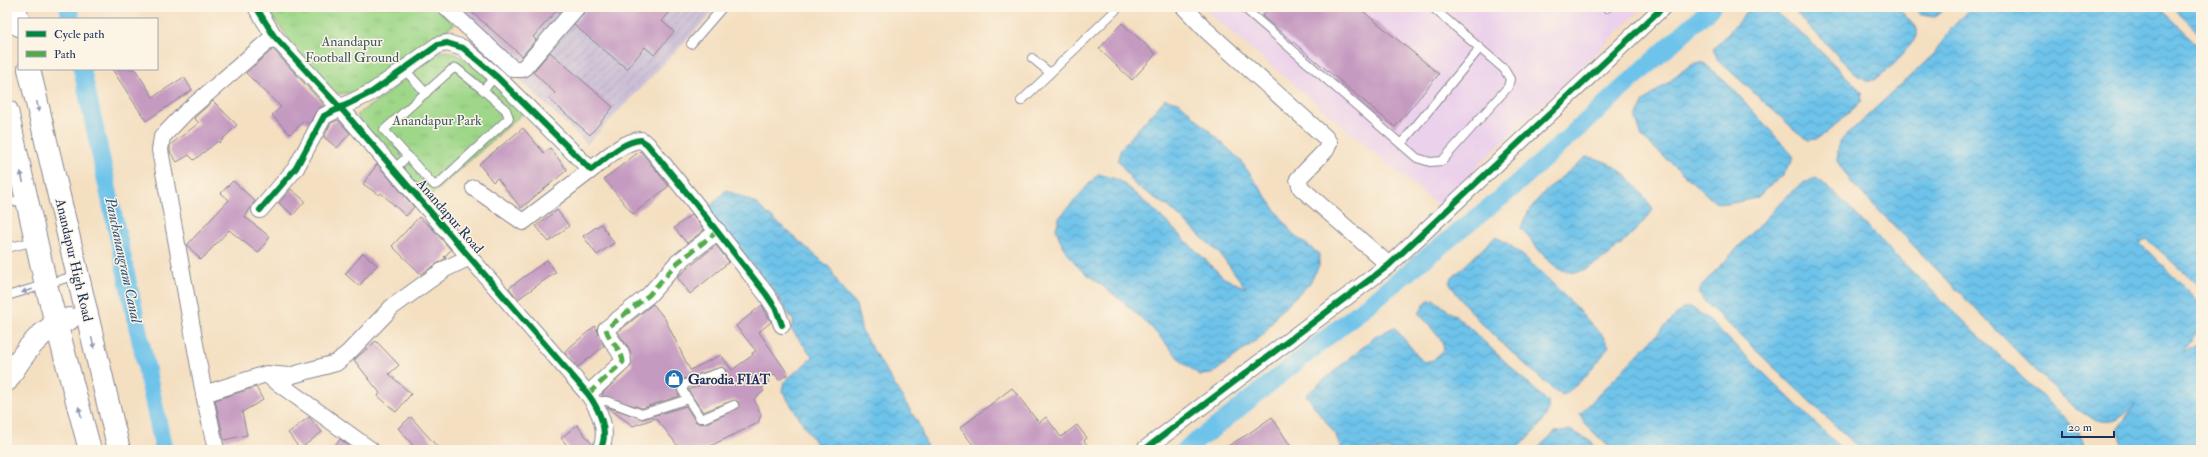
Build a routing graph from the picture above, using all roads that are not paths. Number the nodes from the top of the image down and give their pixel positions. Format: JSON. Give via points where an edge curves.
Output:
{"nodes":[{"id":1,"x":15,"y":7,"type":"edge"},
{"id":2,"x":256,"y":7,"type":"edge"},
{"id":3,"x":577,"y":7,"type":"edge"},
{"id":4,"x":723,"y":7,"type":"edge"},
{"id":5,"x":1119,"y":7,"type":"edge"},
{"id":6,"x":1184,"y":7,"type":"edge"},
{"id":7,"x":1432,"y":7,"type":"edge"},
{"id":8,"x":1663,"y":7,"type":"edge"},
{"id":9,"x":1244,"y":8,"type":"edge"},
{"id":10,"x":453,"y":9,"type":"edge"},
{"id":11,"x":18,"y":21,"type":"edge"},
{"id":12,"x":274,"y":36,"type":"junction"},
{"id":13,"x":691,"y":44,"type":"dead end"},
{"id":14,"x":1480,"y":48,"type":"junction"},
{"id":15,"x":1032,"y":58,"type":"dead end"},
{"id":16,"x":404,"y":69,"type":"junction"},
{"id":17,"x":29,"y":70,"type":"edge"},
{"id":18,"x":1050,"y":73,"type":"junction"},
{"id":19,"x":496,"y":76,"type":"junction"},
{"id":20,"x":483,"y":90,"type":"junction"},
{"id":21,"x":426,"y":93,"type":"junction"},
{"id":22,"x":1022,"y":101,"type":"dead end"},
{"id":23,"x":340,"y":109,"type":"junction"},
{"id":24,"x":7,"y":111,"type":"edge"},
{"id":25,"x":1401,"y":144,"type":"junction"},
{"id":26,"x":408,"y":156,"type":"junction"},
{"id":27,"x":394,"y":169,"type":"junction"},
{"id":28,"x":591,"y":170,"type":"junction"},
{"id":29,"x":474,"y":188,"type":"dead end"},
{"id":30,"x":17,"y":201,"type":"edge"},
{"id":31,"x":260,"y":210,"type":"dead end"},
{"id":32,"x":718,"y":231,"type":"junction"},
{"id":33,"x":37,"y":240,"type":"junction"},
{"id":34,"x":7,"y":248,"type":"edge"},
{"id":35,"x":470,"y":257,"type":"junction"},
{"id":36,"x":1389,"y":265,"type":"junction"},
{"id":37,"x":77,"y":275,"type":"junction"},
{"id":38,"x":46,"y":285,"type":"junction"},
{"id":39,"x":7,"y":296,"type":"edge"},
{"id":40,"x":86,"y":314,"type":"junction"},
{"id":41,"x":57,"y":323,"type":"junction"},
{"id":42,"x":782,"y":325,"type":"dead end"},
{"id":43,"x":720,"y":372,"type":"dead end"},
{"id":44,"x":266,"y":374,"type":"junction"},
{"id":45,"x":7,"y":380,"type":"edge"},
{"id":46,"x":204,"y":394,"type":"junction"},
{"id":47,"x":590,"y":398,"type":"junction"},
{"id":48,"x":688,"y":399,"type":"junction"},
{"id":49,"x":734,"y":405,"type":"dead end"},
{"id":50,"x":90,"y":450,"type":"edge"},
{"id":51,"x":120,"y":450,"type":"edge"},
{"id":52,"x":216,"y":450,"type":"edge"},
{"id":53,"x":371,"y":450,"type":"edge"},
{"id":54,"x":600,"y":450,"type":"edge"},
{"id":55,"x":1144,"y":450,"type":"edge"}],
"edges":[{"from":1,"to":11,"type":"main road"},
{"from":2,"to":12,"type":"street","name":"Anandapur Road"},
{"from":3,"to":10,"type":"street","via":[[524,69],[518,71],[512,69]]},
{"from":4,"to":13,"type":"lane"},
{"from":5,"to":18,"type":"lane"},
{"from":6,"to":36,"type":"street","via":[[1206,31],[1325,137],[1329,143],[1326,150],[1298,179],[1301,188]]},
{"from":7,"to":14,"type":"lane"},
{"from":8,"to":36,"type":"street"},
{"from":9,"to":25,"type":"lane"},
{"from":12,"to":23,"type":"street","name":"Anandapur Road"},
{"from":12,"to":46,"type":"street","via":[[186,112],[162,137],[160,150]]},
{"from":14,"to":25,"type":"lane"},
{"from":14,"to":25,"type":"lane","via":[[1504,69],[1510,79],[1508,87],[1442,161],[1430,162],[1417,158]]},
{"from":15,"to":18,"type":"lane"},
{"from":16,"to":19,"type":"street","via":[[438,45],[447,43],[463,48]]},
{"from":16,"to":21,"type":"lane"},
{"from":16,"to":23,"type":"street","via":[[372,92]]},
{"from":17,"to":37,"type":"main road","name":"Anandapur High Road","one_way":true},
{"from":18,"to":22,"type":"lane"},
{"from":19,"to":20,"type":"lane"},
{"from":19,"to":28,"type":"street"},
{"from":20,"to":21,"type":"lane","via":[[456,68]]},
{"from":20,"to":26,"type":"lane","via":[[506,110],[509,118],[438,184],[429,180]]},
{"from":21,"to":26,"type":"lane","via":[[384,130]]},
{"from":23,"to":27,"type":"street","name":"Anandapur Road"},
{"from":23,"to":31,"type":"street","via":[[324,116],[296,168]]},
{"from":30,"to":24,"type":"main road","one_way":true},
{"from":26,"to":27,"type":"lane"},
{"from":27,"to":35,"type":"street","name":"Anandapur Road"},
{"from":28,"to":29,"type":"street","via":[[523,222]]},
{"from":28,"to":32,"type":"street","via":[[611,154],[636,140],[641,140]]},
{"from":30,"to":33,"type":"main road"},
{"from":32,"to":42,"type":"street","via":[[766,294],[776,309]]},
{"from":32,"to":47,"type":"street","via":[[677,263],[649,295],[606,330],[623,356],[623,362]]},
{"from":33,"to":34,"type":"lane"},
{"from":33,"to":38,"type":"main road"},
{"from":35,"to":44,"type":"street","via":[[445,269],[392,307],[348,354],[336,363],[289,376]]},
{"from":35,"to":47,"type":"street","name":"Anandapur Road"},
{"from":36,"to":55,"type":"street"},
{"from":37,"to":38,"type":"lane"},
{"from":37,"to":40,"type":"main road","name":"Anandapur High Road"},
{"from":38,"to":39,"type":"lane","one_way":true},
{"from":38,"to":41,"type":"main road"},
{"from":40,"to":41,"type":"main road"},
{"from":40,"to":51,"type":"main road","name":"Anandapur High Road","one_way":true},
{"from":41,"to":45,"type":"main road","via":[[26,349]]},
{"from":50,"to":41,"type":"main road","one_way":true},
{"from":43,"to":48,"type":"lane","via":[[685,384],[682,390]]},
{"from":44,"to":46,"type":"street"},
{"from":44,"to":53,"type":"street"},
{"from":46,"to":52,"type":"street"},
{"from":47,"to":48,"type":"lane","via":[[607,401],[642,414]]},
{"from":47,"to":54,"type":"street","name":"Anandapur Road","via":[[599,411],[603,425],[603,445]]},
{"from":48,"to":49,"type":"lane","via":[[700,418]]}]}
